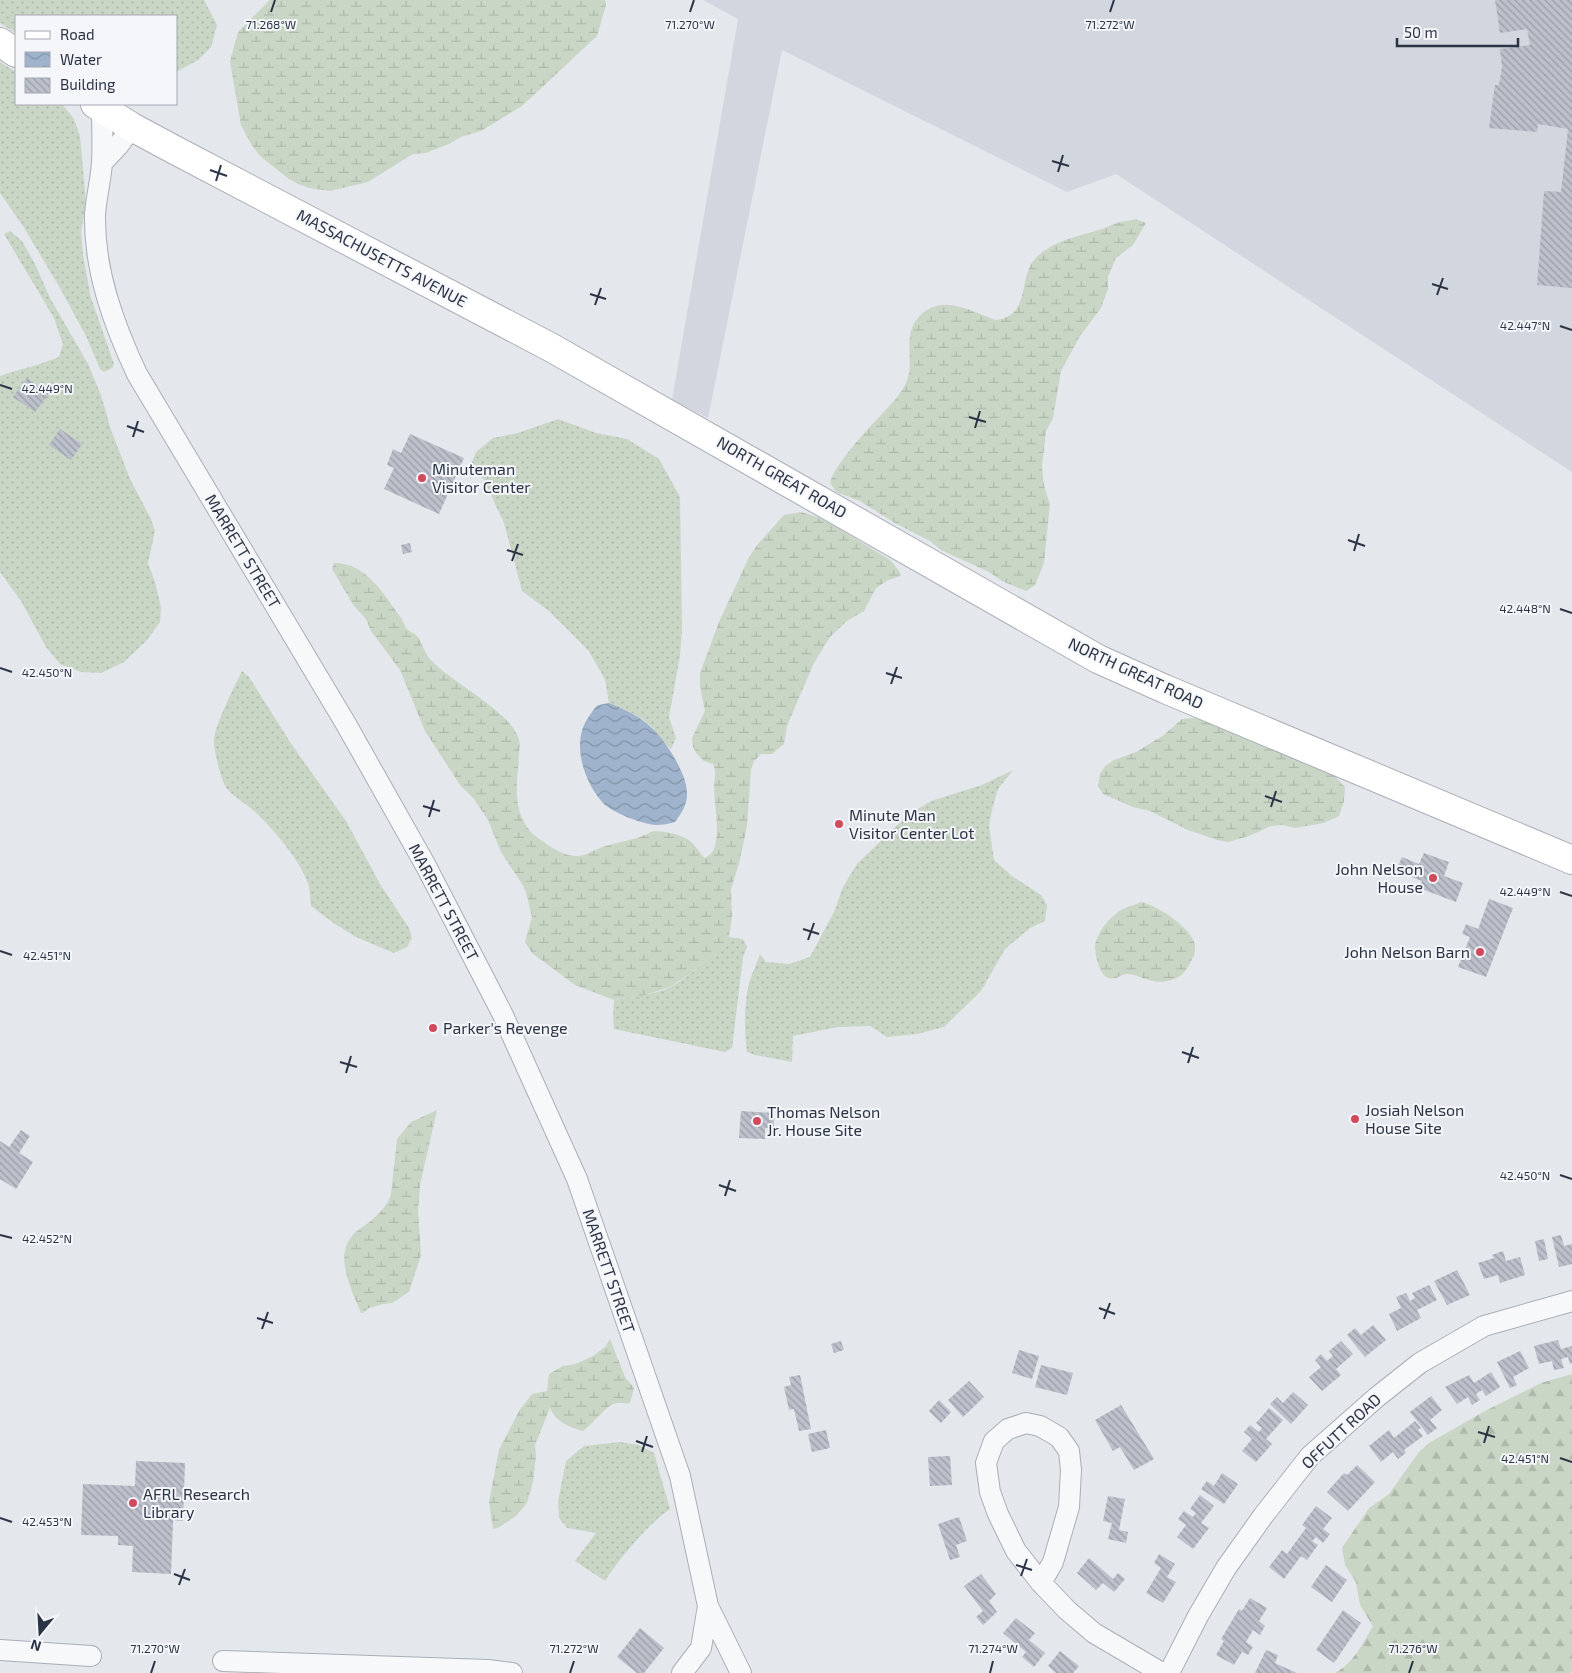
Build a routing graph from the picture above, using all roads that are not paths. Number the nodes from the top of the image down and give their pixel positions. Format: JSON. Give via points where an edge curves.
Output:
{"nodes":[{"id":1,"x":0,"y":42,"type":"edge"},
{"id":2,"x":15,"y":52,"type":"edge"},
{"id":3,"x":99,"y":106,"type":"edge"},
{"id":4,"x":132,"y":127,"type":"junction"},
{"id":5,"x":102,"y":163,"type":"junction"},
{"id":6,"x":669,"y":414,"type":"joint"},
{"id":7,"x":1572,"y":860,"type":"edge"},
{"id":8,"x":1572,"y":1301,"type":"edge"},
{"id":9,"x":1042,"y":1583,"type":"junction"},
{"id":10,"x":708,"y":1606,"type":"junction"},
{"id":11,"x":0,"y":1650,"type":"edge"},
{"id":12,"x":91,"y":1656,"type":"dead end"},
{"id":13,"x":223,"y":1660,"type":"dead end"},
{"id":14,"x":512,"y":1673,"type":"edge"},
{"id":15,"x":682,"y":1673,"type":"edge"},
{"id":16,"x":741,"y":1673,"type":"edge"},
{"id":17,"x":1162,"y":1673,"type":"edge"},
{"id":18,"x":1169,"y":1673,"type":"edge"}],
"edges":[{"from":1,"to":2,"type":"main road"},
{"from":3,"to":4,"type":"main road","name":"MASSACHUSETTS AVENUE"},
{"from":3,"to":5,"type":"street","name":"MARRETT STREET"},
{"from":4,"to":5,"type":"street"},
{"from":4,"to":6,"type":"main road","name":"MASSACHUSETTS AVENUE","via":[[465,301]]},
{"from":5,"to":10,"type":"street","name":"MARRETT STREET","via":[[95,215],[97,245],[112,314],[124,345],[152,398],[351,732],[426,866],[502,1013],[580,1188],[680,1476]]},
{"from":6,"to":7,"type":"main road","name":"NORTH GREAT ROAD","via":[[1098,659]]},
{"from":8,"to":18,"type":"street","name":"OFFUTT ROAD","via":[[1484,1326],[1420,1362],[1310,1456],[1226,1568]]},
{"from":9,"to":9,"type":"street","via":[[1016,1551],[998,1514],[990,1492],[986,1463],[994,1441],[1008,1429],[1026,1423],[1040,1426],[1059,1438],[1069,1451],[1071,1470],[1069,1507]]},
{"from":9,"to":17,"type":"street","via":[[1094,1633]]},
{"from":10,"to":15,"type":"street","via":[[701,1648]]},
{"from":10,"to":16,"type":"street","name":"MARRETT STREET"},
{"from":11,"to":12,"type":"street"},
{"from":13,"to":14,"type":"street"}]}
